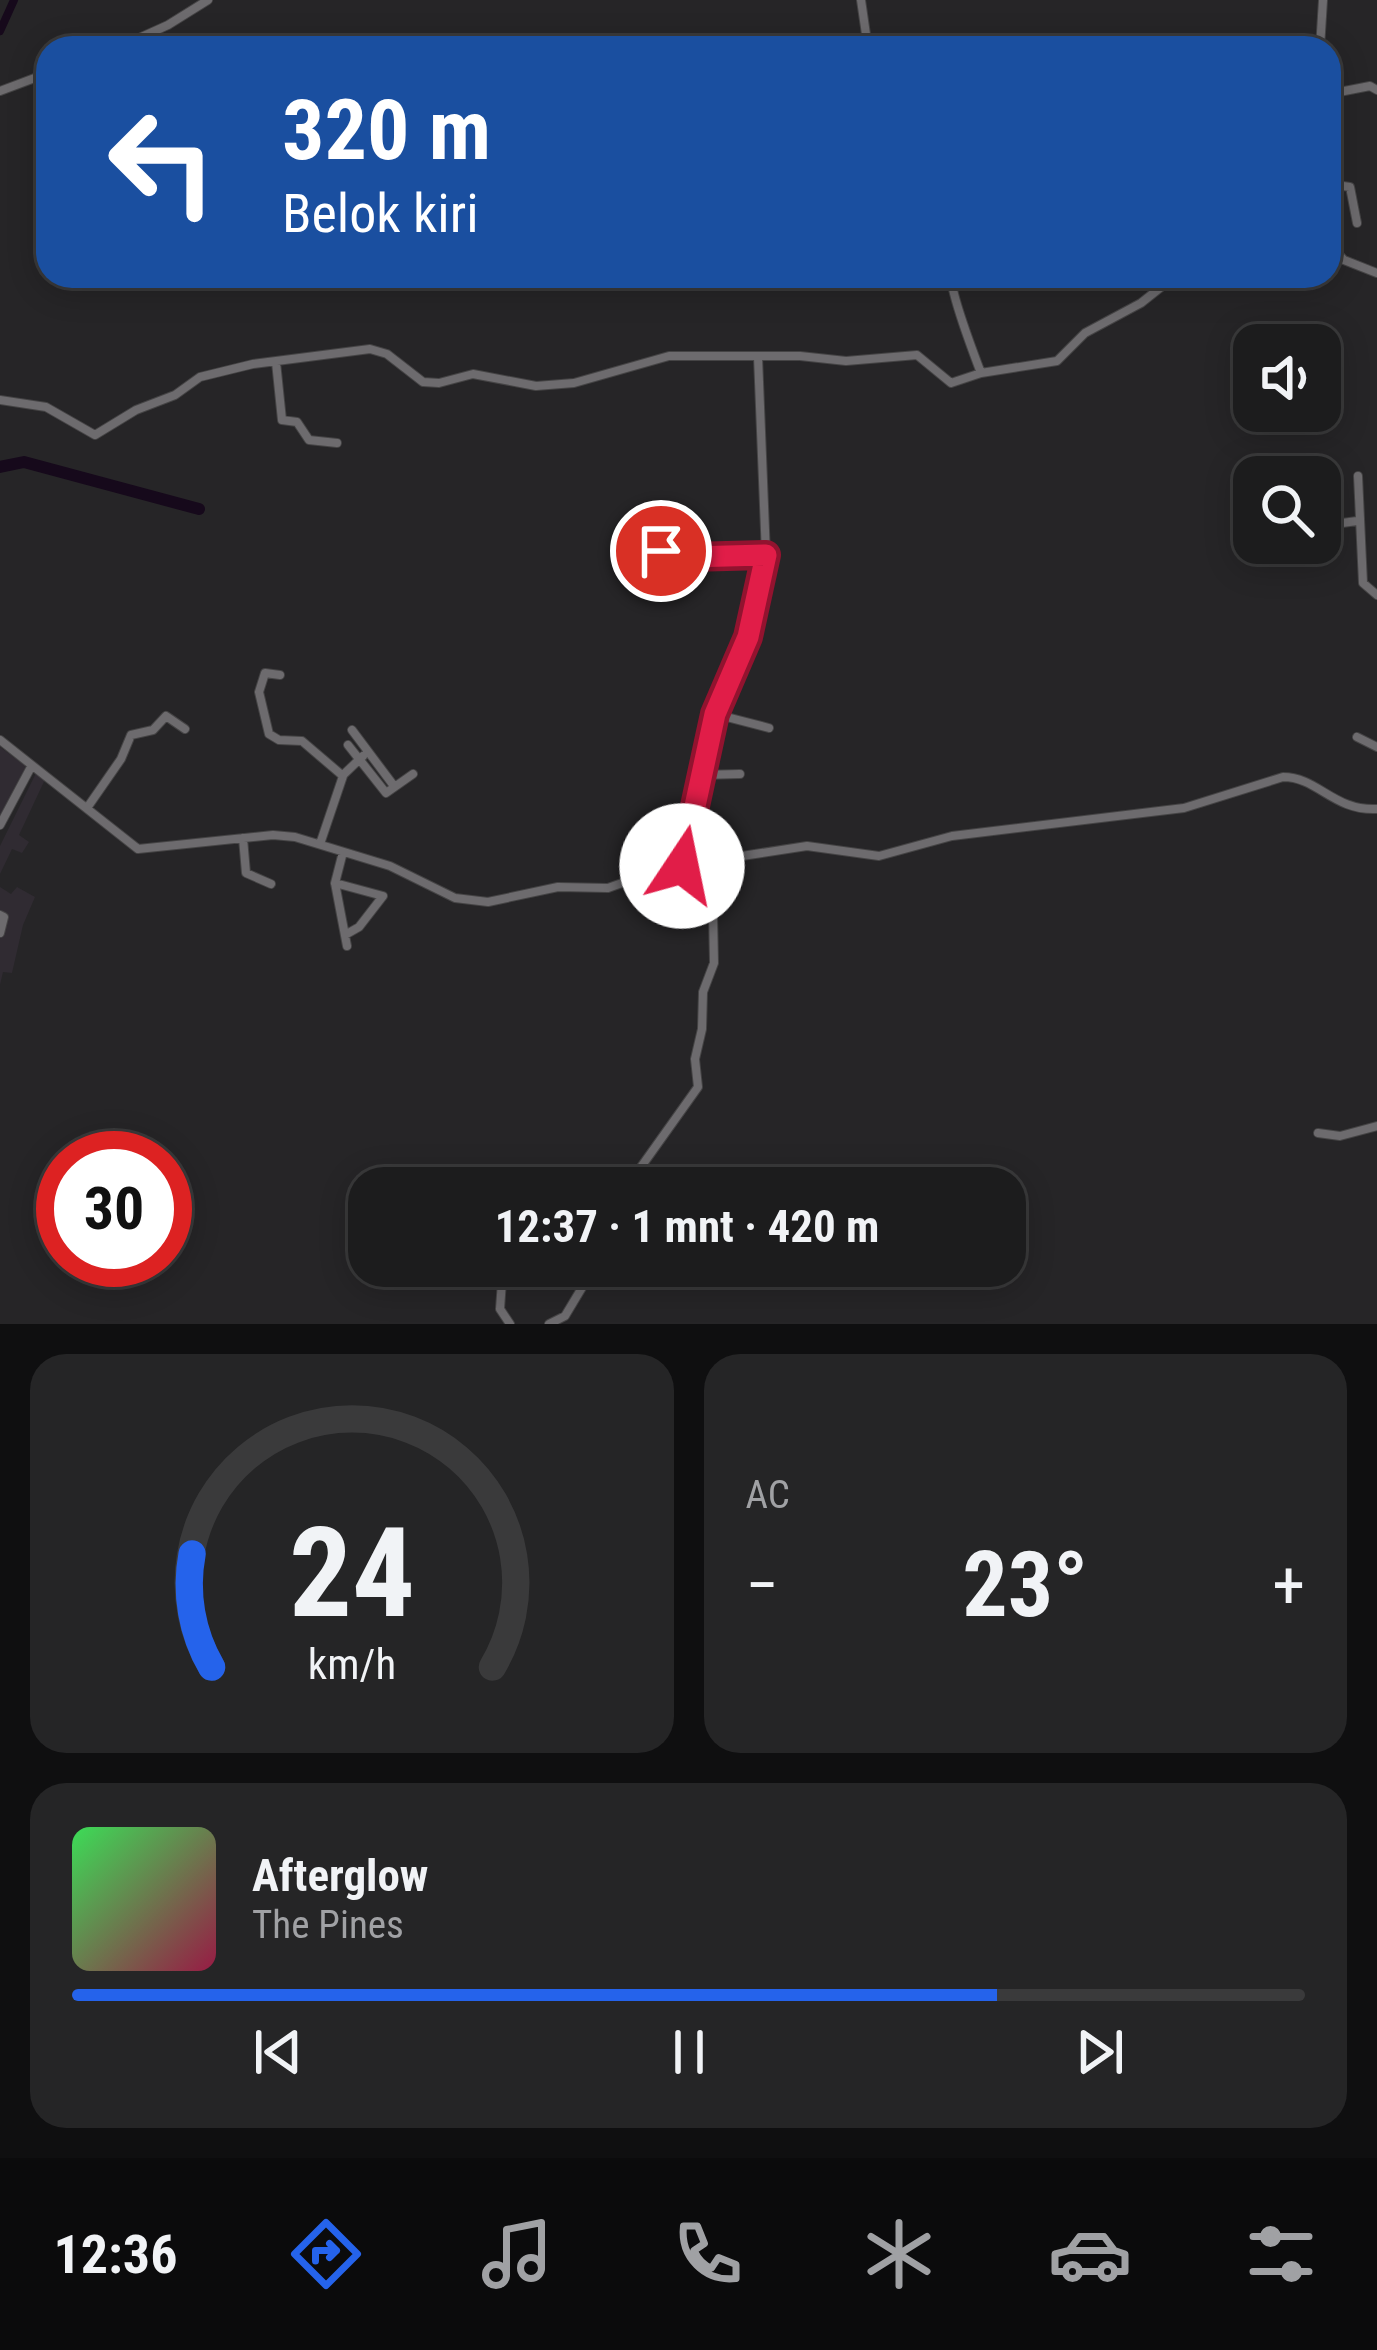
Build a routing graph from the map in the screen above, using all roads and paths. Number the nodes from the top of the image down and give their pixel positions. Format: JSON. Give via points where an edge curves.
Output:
{"nodes":[{"id":1,"x":208,"y":0,"type":"edge"},
{"id":2,"x":861,"y":0,"type":"edge"},
{"id":3,"x":1323,"y":0,"type":"edge"},
{"id":4,"x":142,"y":36,"type":"edge"},
{"id":5,"x":866,"y":36,"type":"edge"},
{"id":6,"x":1321,"y":36,"type":"edge"},
{"id":7,"x":36,"y":78,"type":"edge"},
{"id":8,"x":1377,"y":90,"type":"edge"},
{"id":9,"x":0,"y":91,"type":"edge"},
{"id":10,"x":1341,"y":92,"type":"edge"},
{"id":11,"x":1341,"y":186,"type":"edge"},
{"id":12,"x":1357,"y":224,"type":"dead end"},
{"id":13,"x":1341,"y":256,"type":"edge"},
{"id":14,"x":1377,"y":273,"type":"edge"},
{"id":15,"x":952,"y":288,"type":"edge"},
{"id":16,"x":1160,"y":288,"type":"edge"},
{"id":17,"x":758,"y":357,"type":"junction"},
{"id":18,"x":276,"y":362,"type":"junction"},
{"id":19,"x":981,"y":373,"type":"junction"},
{"id":20,"x":0,"y":400,"type":"edge"},
{"id":21,"x":337,"y":442,"type":"dead end"},
{"id":22,"x":1358,"y":476,"type":"dead end"},
{"id":23,"x":1357,"y":521,"type":"junction"},
{"id":24,"x":1341,"y":523,"type":"edge"},
{"id":25,"x":630,"y":537,"type":"dead end"},
{"id":26,"x":766,"y":555,"type":"junction"},
{"id":27,"x":1377,"y":595,"type":"edge"},
{"id":28,"x":280,"y":675,"type":"dead end"},
{"id":29,"x":715,"y":714,"type":"junction"},
{"id":30,"x":769,"y":728,"type":"dead end"},
{"id":31,"x":185,"y":729,"type":"dead end"},
{"id":32,"x":352,"y":730,"type":"dead end"},
{"id":33,"x":1357,"y":737,"type":"dead end"},
{"id":34,"x":0,"y":740,"type":"edge"},
{"id":35,"x":348,"y":745,"type":"dead end"},
{"id":36,"x":1377,"y":747,"type":"edge"},
{"id":37,"x":364,"y":755,"type":"junction"},
{"id":38,"x":31,"y":766,"type":"junction"},
{"id":39,"x":413,"y":774,"type":"dead end"},
{"id":40,"x":740,"y":774,"type":"dead end"},
{"id":41,"x":700,"y":775,"type":"junction"},
{"id":42,"x":343,"y":776,"type":"junction"},
{"id":43,"x":86,"y":808,"type":"junction"},
{"id":44,"x":1377,"y":809,"type":"edge"},
{"id":45,"x":0,"y":825,"type":"edge"},
{"id":46,"x":243,"y":838,"type":"junction"},
{"id":47,"x":320,"y":844,"type":"junction"},
{"id":48,"x":343,"y":852,"type":"junction"},
{"id":49,"x":712,"y":863,"type":"junction"},
{"id":50,"x":682,"y":866,"type":"junction"},
{"id":51,"x":335,"y":883,"type":"junction"},
{"id":52,"x":271,"y":884,"type":"dead end"},
{"id":53,"x":0,"y":915,"type":"edge"},
{"id":54,"x":0,"y":932,"type":"edge"},
{"id":55,"x":345,"y":935,"type":"junction"},
{"id":56,"x":347,"y":946,"type":"dead end"},
{"id":57,"x":1377,"y":1126,"type":"edge"},
{"id":58,"x":1318,"y":1133,"type":"dead end"},
{"id":59,"x":641,"y":1167,"type":"edge"},
{"id":60,"x":502,"y":1287,"type":"edge"},
{"id":61,"x":582,"y":1287,"type":"edge"},
{"id":62,"x":510,"y":1324,"type":"edge"},
{"id":63,"x":549,"y":1324,"type":"edge"}],
"edges":[{"from":1,"to":4,"type":"street"},
{"from":2,"to":5,"type":"street"},
{"from":3,"to":6,"type":"street"},
{"from":7,"to":9,"type":"street"},
{"from":8,"to":10,"type":"street"},
{"from":11,"to":12,"type":"street","via":[[1350,187]]},
{"from":13,"to":14,"type":"street"},
{"from":15,"to":19,"type":"street"},
{"from":16,"to":19,"type":"street","via":[[1084,333],[1057,361]]},
{"from":17,"to":18,"type":"street","via":[[669,356],[536,386],[473,374],[423,382],[370,349]]},
{"from":17,"to":19,"type":"street","via":[[917,355],[948,382]]},
{"from":17,"to":26,"type":"street"},
{"from":18,"to":20,"type":"street","via":[[194,379],[95,435],[46,407]]},
{"from":18,"to":21,"type":"street","via":[[282,420],[297,422],[309,440]]},
{"from":22,"to":23,"type":"street"},
{"from":23,"to":24,"type":"street"},
{"from":23,"to":27,"type":"street","via":[[1364,583]]},
{"from":25,"to":26,"type":"street","via":[[690,557]]},
{"from":26,"to":29,"type":"street","via":[[748,637]]},
{"from":28,"to":42,"type":"street","via":[[266,672],[259,688],[269,734],[302,741]]},
{"from":29,"to":30,"type":"street"},
{"from":29,"to":41,"type":"street"},
{"from":31,"to":43,"type":"street","via":[[165,716],[151,731],[131,735]]},
{"from":32,"to":37,"type":"street"},
{"from":33,"to":36,"type":"street"},
{"from":34,"to":38,"type":"street"},
{"from":35,"to":37,"type":"street"},
{"from":37,"to":39,"type":"street","via":[[386,793]]},
{"from":37,"to":42,"type":"street"},
{"from":38,"to":43,"type":"street"},
{"from":38,"to":45,"type":"street"},
{"from":40,"to":41,"type":"street"},
{"from":41,"to":50,"type":"street"},
{"from":42,"to":47,"type":"street"},
{"from":43,"to":46,"type":"street","via":[[138,849]]},
{"from":44,"to":49,"type":"street","via":[[1350,807],[1283,777],[1184,808],[952,836],[879,856],[807,846]]},
{"from":46,"to":47,"type":"street"},
{"from":46,"to":52,"type":"street","via":[[247,873]]},
{"from":47,"to":48,"type":"street"},
{"from":48,"to":50,"type":"street","via":[[476,902],[558,887],[608,888]]},
{"from":48,"to":51,"type":"street"},
{"from":49,"to":50,"type":"street"},
{"from":49,"to":59,"type":"street","via":[[713,964],[703,992],[698,1087]]},
{"from":51,"to":55,"type":"street"},
{"from":51,"to":55,"type":"street","via":[[383,896]]},
{"from":53,"to":54,"type":"street"},
{"from":55,"to":56,"type":"street"},
{"from":57,"to":58,"type":"street"},
{"from":60,"to":62,"type":"street","via":[[500,1309]]},
{"from":61,"to":63,"type":"street","via":[[565,1316]]}]}
